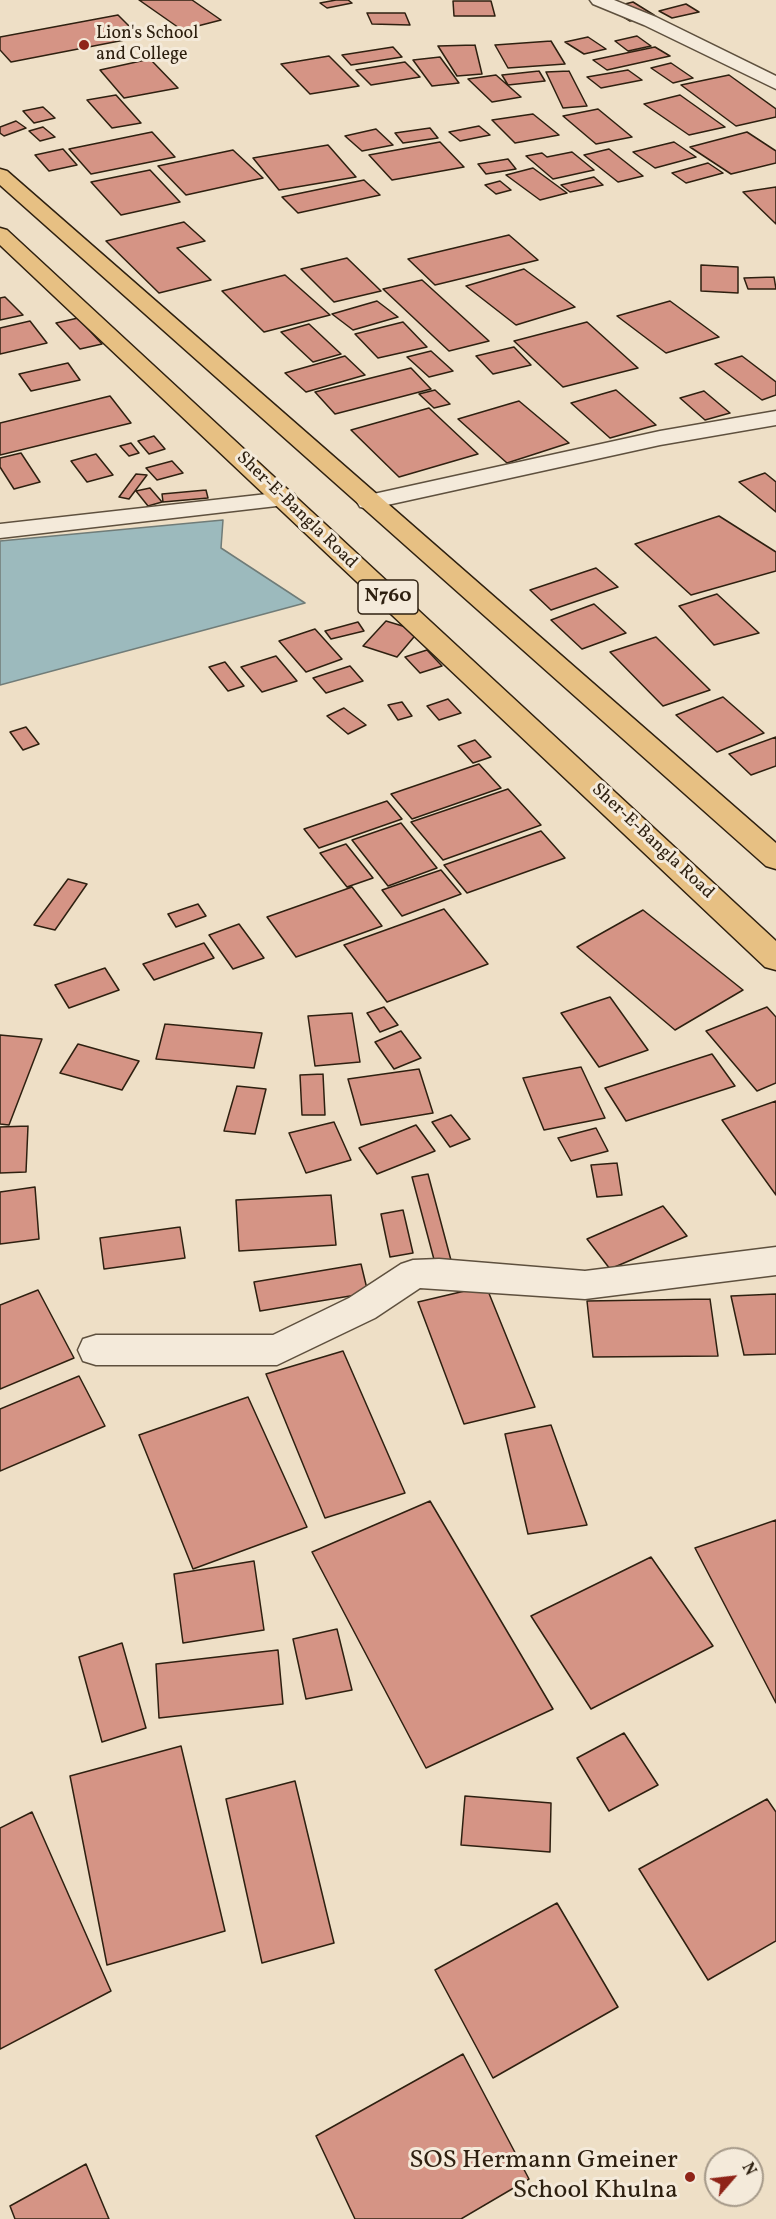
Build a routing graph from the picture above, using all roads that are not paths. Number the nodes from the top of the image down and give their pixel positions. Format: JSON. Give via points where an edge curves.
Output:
{"nodes":[{"id":1,"x":599,"y":0,"type":"edge"},
{"id":2,"x":767,"y":74,"type":"edge"},
{"id":3,"x":776,"y":82,"type":"edge"},
{"id":4,"x":0,"y":175,"type":"edge"},
{"id":5,"x":0,"y":234,"type":"edge"},
{"id":6,"x":776,"y":418,"type":"edge"},
{"id":7,"x":285,"y":499,"type":"junction"},
{"id":8,"x":369,"y":502,"type":"junction"},
{"id":9,"x":0,"y":531,"type":"edge"},
{"id":10,"x":776,"y":859,"type":"edge"},
{"id":11,"x":776,"y":959,"type":"edge"},
{"id":12,"x":776,"y":1262,"type":"edge"},
{"id":13,"x":96,"y":1350,"type":"dead end"}],
"edges":[{"from":1,"to":2,"type":"street"},
{"from":2,"to":3,"type":"street"},
{"from":4,"to":8,"type":"highway","number":"N760"},
{"from":5,"to":7,"type":"highway","name":"Sher-E-Bangla Road","number":"N760"},
{"from":6,"to":8,"type":"street","via":[[660,438]]},
{"from":7,"to":9,"type":"street"},
{"from":7,"to":11,"type":"highway","name":"Sher-E-Bangla Road","number":"N760"},
{"from":8,"to":10,"type":"highway","number":"N760"},
{"from":12,"to":13,"type":"street","via":[[585,1285],[413,1274],[362,1308],[277,1350]]}]}
